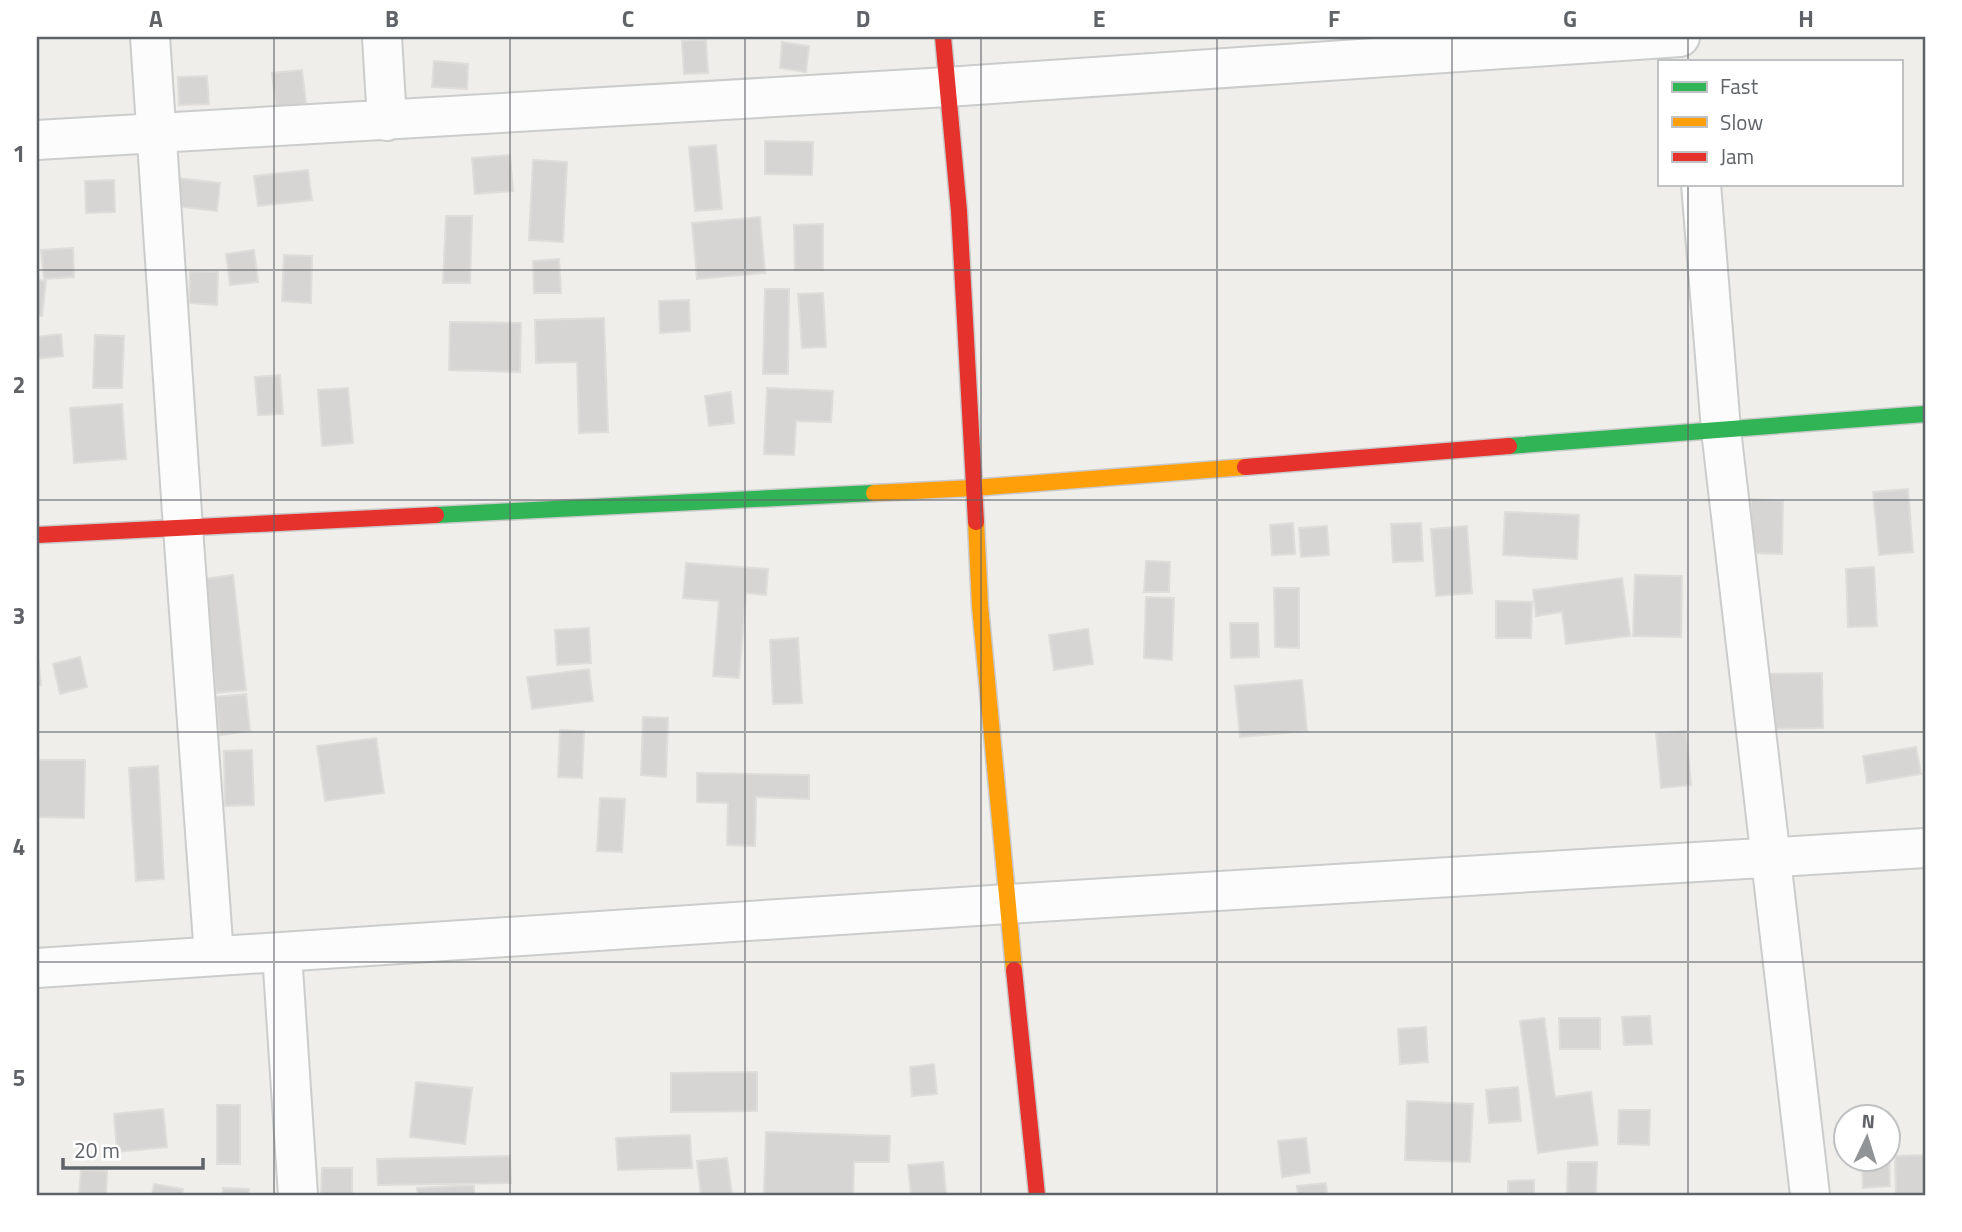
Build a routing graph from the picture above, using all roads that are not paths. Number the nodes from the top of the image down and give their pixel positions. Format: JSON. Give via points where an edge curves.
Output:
{"nodes":[{"id":1,"x":150,"y":37,"type":"edge"},
{"id":2,"x":382,"y":37,"type":"edge"},
{"id":3,"x":943,"y":37,"type":"edge"},
{"id":4,"x":1680,"y":37,"type":"edge"},
{"id":5,"x":1688,"y":37,"type":"edge"},
{"id":6,"x":1690,"y":60,"type":"edge"},
{"id":7,"x":947,"y":87,"type":"junction"},
{"id":8,"x":387,"y":121,"type":"junction"},
{"id":9,"x":157,"y":134,"type":"junction"},
{"id":10,"x":37,"y":140,"type":"edge"},
{"id":11,"x":1701,"y":186,"type":"edge"},
{"id":12,"x":1925,"y":414,"type":"edge"},
{"id":13,"x":1721,"y":430,"type":"junction"},
{"id":14,"x":973,"y":488,"type":"junction"},
{"id":15,"x":183,"y":528,"type":"junction"},
{"id":16,"x":37,"y":535,"type":"edge"},
{"id":17,"x":1925,"y":848,"type":"edge"},
{"id":18,"x":1771,"y":858,"type":"junction"},
{"id":19,"x":1007,"y":904,"type":"junction"},
{"id":20,"x":282,"y":953,"type":"junction"},
{"id":21,"x":214,"y":956,"type":"junction"},
{"id":22,"x":37,"y":968,"type":"edge"},
{"id":23,"x":298,"y":1195,"type":"edge"},
{"id":24,"x":1037,"y":1195,"type":"edge"},
{"id":25,"x":1810,"y":1195,"type":"edge"}],
"edges":[{"from":1,"to":9,"type":"street"},
{"from":2,"to":8,"type":"street"},
{"from":3,"to":7,"type":"street"},
{"from":4,"to":7,"type":"street"},
{"from":5,"to":6,"type":"street"},
{"from":7,"to":8,"type":"street"},
{"from":7,"to":14,"type":"street","via":[[959,211]]},
{"from":8,"to":9,"type":"street"},
{"from":9,"to":10,"type":"street"},
{"from":9,"to":15,"type":"street"},
{"from":11,"to":13,"type":"street"},
{"from":12,"to":13,"type":"street"},
{"from":13,"to":14,"type":"street"},
{"from":13,"to":18,"type":"street"},
{"from":14,"to":15,"type":"street"},
{"from":14,"to":19,"type":"street"},
{"from":15,"to":16,"type":"street"},
{"from":15,"to":21,"type":"street"},
{"from":17,"to":18,"type":"street"},
{"from":18,"to":19,"type":"street"},
{"from":18,"to":25,"type":"street"},
{"from":19,"to":20,"type":"street"},
{"from":19,"to":24,"type":"street"},
{"from":20,"to":21,"type":"street"},
{"from":20,"to":23,"type":"street"},
{"from":21,"to":22,"type":"street"}]}
